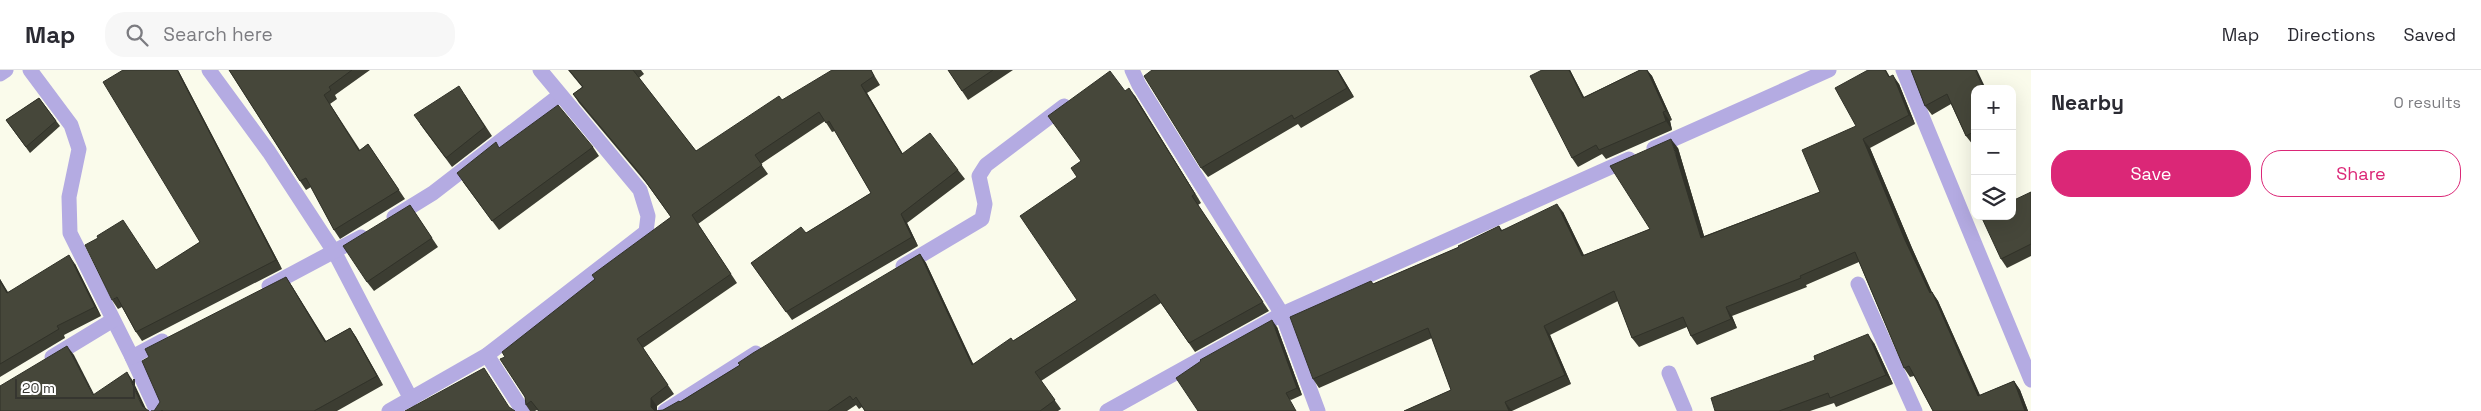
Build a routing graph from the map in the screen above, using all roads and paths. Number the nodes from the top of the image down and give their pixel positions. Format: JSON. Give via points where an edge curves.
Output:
{"nodes":[{"id":1,"x":6,"y":70,"type":"edge"},
{"id":2,"x":30,"y":70,"type":"edge"},
{"id":3,"x":209,"y":70,"type":"edge"},
{"id":4,"x":540,"y":70,"type":"edge"},
{"id":5,"x":1132,"y":70,"type":"edge"},
{"id":6,"x":1829,"y":70,"type":"edge"},
{"id":7,"x":1903,"y":70,"type":"edge"},
{"id":8,"x":0,"y":74,"type":"edge"},
{"id":9,"x":560,"y":96,"type":"junction"},
{"id":10,"x":1073,"y":100,"type":"edge"},
{"id":11,"x":335,"y":253,"type":"junction"},
{"id":12,"x":889,"y":274,"type":"edge"},
{"id":13,"x":1858,"y":284,"type":"dead end"},
{"id":14,"x":256,"y":294,"type":"edge"},
{"id":15,"x":1282,"y":314,"type":"junction"},
{"id":16,"x":113,"y":320,"type":"junction"},
{"id":17,"x":176,"y":334,"type":"edge"},
{"id":18,"x":771,"y":344,"type":"edge"},
{"id":19,"x":487,"y":355,"type":"junction"},
{"id":20,"x":132,"y":357,"type":"junction"},
{"id":21,"x":40,"y":364,"type":"edge"},
{"id":22,"x":1669,"y":374,"type":"dead end"},
{"id":23,"x":2031,"y":380,"type":"edge"},
{"id":24,"x":411,"y":399,"type":"junction"},
{"id":25,"x":157,"y":411,"type":"edge"},
{"id":26,"x":389,"y":411,"type":"edge"},
{"id":27,"x":523,"y":411,"type":"edge"},
{"id":28,"x":665,"y":411,"type":"edge"},
{"id":29,"x":1107,"y":411,"type":"edge"},
{"id":30,"x":1318,"y":411,"type":"edge"},
{"id":31,"x":1685,"y":411,"type":"edge"},
{"id":32,"x":1916,"y":411,"type":"edge"}],
"edges":[{"from":1,"to":8,"type":"street"},
{"from":2,"to":16,"type":"street","via":[[71,125],[79,149],[69,197],[70,234]]},
{"from":3,"to":11,"type":"street","via":[[270,152]]},
{"from":4,"to":9,"type":"street"},
{"from":5,"to":15,"type":"street"},
{"from":6,"to":15,"type":"street"},
{"from":7,"to":23,"type":"street"},
{"from":9,"to":11,"type":"street","via":[[433,193]]},
{"from":9,"to":19,"type":"street","via":[[640,190],[648,216],[646,232]]},
{"from":10,"to":12,"type":"street","via":[[986,165],[979,176],[985,204],[982,219]]},
{"from":11,"to":14,"type":"street"},
{"from":11,"to":24,"type":"street"},
{"from":13,"to":32,"type":"street"},
{"from":15,"to":29,"type":"street"},
{"from":15,"to":30,"type":"street"},
{"from":16,"to":20,"type":"street"},
{"from":16,"to":21,"type":"street"},
{"from":17,"to":20,"type":"street"},
{"from":18,"to":28,"type":"street"},
{"from":19,"to":24,"type":"street"},
{"from":19,"to":27,"type":"street"},
{"from":20,"to":25,"type":"street"},
{"from":22,"to":31,"type":"street"},
{"from":24,"to":26,"type":"street"}]}
